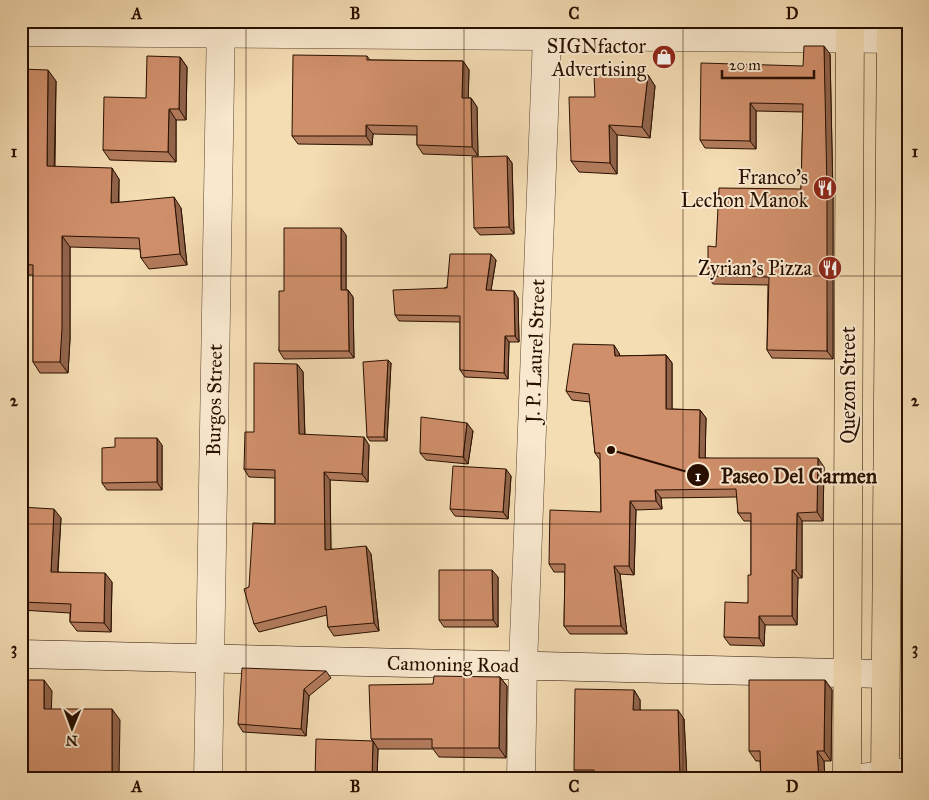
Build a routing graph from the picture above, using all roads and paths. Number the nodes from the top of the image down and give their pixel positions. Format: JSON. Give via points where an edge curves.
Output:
{"nodes":[{"id":1,"x":221,"y":27,"type":"edge"},
{"id":2,"x":850,"y":30,"type":"edge"},
{"id":3,"x":21,"y":32,"type":"edge"},
{"id":4,"x":896,"y":33,"type":"edge"},
{"id":5,"x":547,"y":36,"type":"junction"},
{"id":6,"x":21,"y":654,"type":"edge"},
{"id":7,"x":210,"y":658,"type":"junction"},
{"id":8,"x":523,"y":665,"type":"junction"},
{"id":9,"x":847,"y":673,"type":"junction"},
{"id":10,"x":885,"y":674,"type":"junction"},
{"id":11,"x":892,"y":775,"type":"edge"},
{"id":12,"x":208,"y":779,"type":"edge"},
{"id":13,"x":521,"y":779,"type":"edge"},
{"id":14,"x":847,"y":779,"type":"edge"},
{"id":15,"x":853,"y":779,"type":"edge"}],
"edges":[{"from":1,"to":3,"type":"street"},
{"from":1,"to":5,"type":"street"},
{"from":1,"to":7,"type":"street","name":"Burgos Street"},
{"from":2,"to":4,"type":"street"},
{"from":2,"to":5,"type":"street"},
{"from":2,"to":9,"type":"highway","name":"Quezon Street"},
{"from":4,"to":10,"type":"highway","name":"Quezon Street"},
{"from":5,"to":8,"type":"street","name":"J. P. Laurel Street"},
{"from":6,"to":7,"type":"street","name":"Camoning Road"},
{"from":7,"to":8,"type":"street","name":"Camoning Road"},
{"from":7,"to":12,"type":"street","name":"Burgos Street"},
{"from":8,"to":9,"type":"street","name":"Camoning Road"},
{"from":8,"to":13,"type":"street","name":"J. P. Laurel Street"},
{"from":9,"to":10,"type":"street","name":"Camoning Road"},
{"from":9,"to":14,"type":"highway","name":"Quezon Street"},
{"from":10,"to":11,"type":"highway","name":"Quezon Street"},
{"from":11,"to":15,"type":"street"}]}
